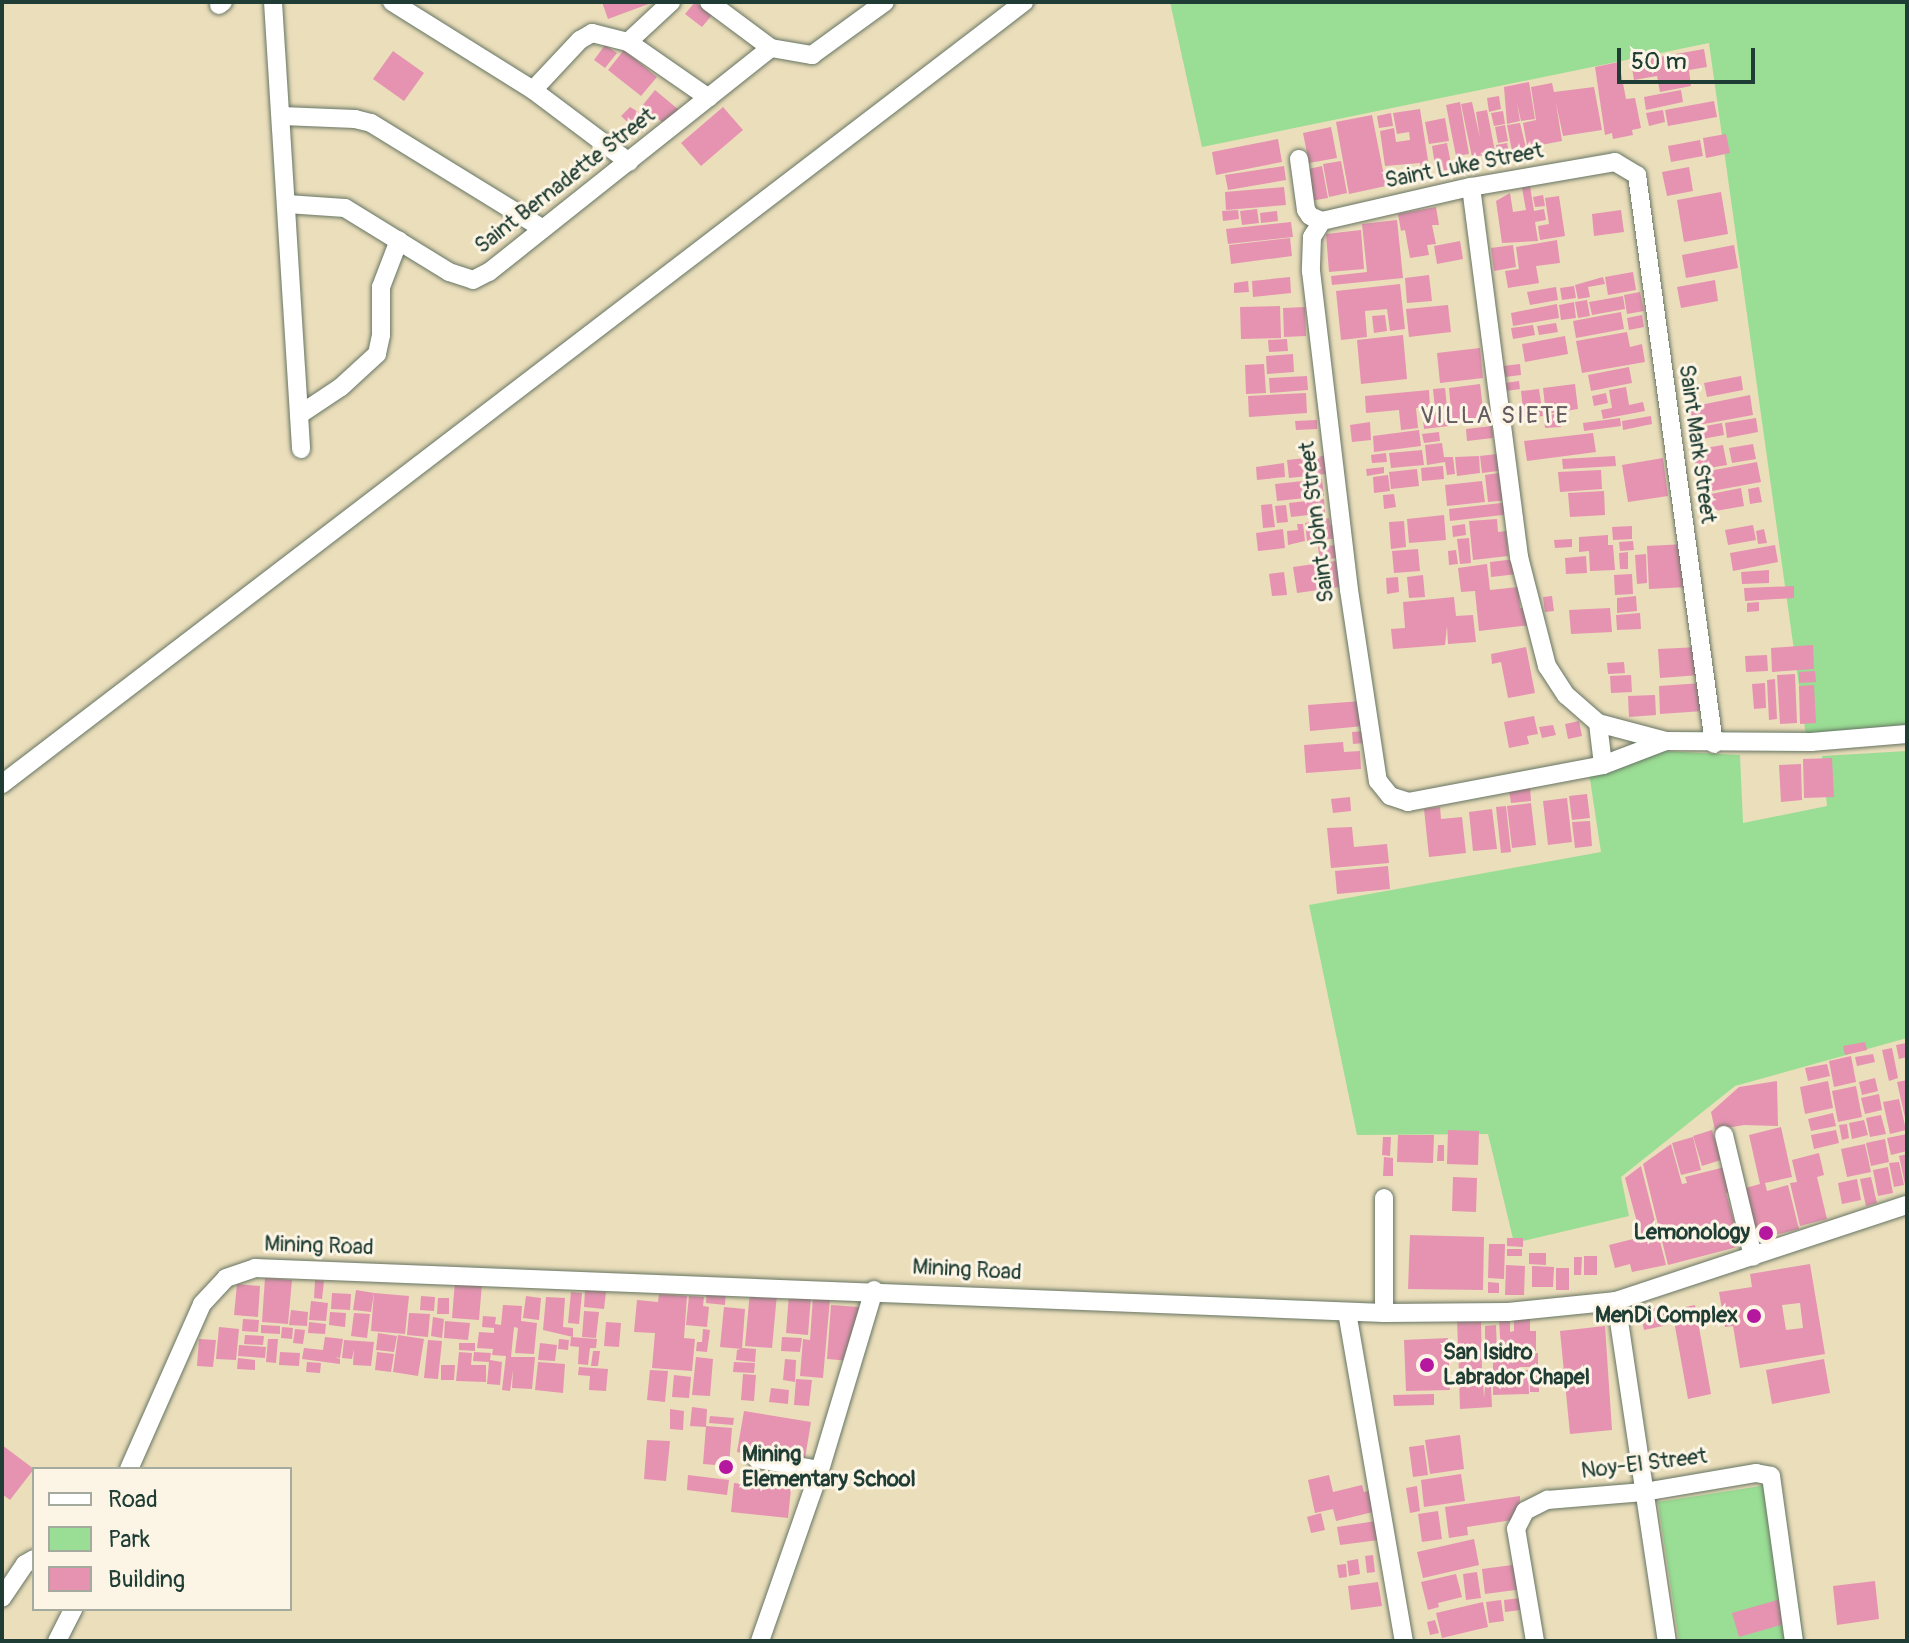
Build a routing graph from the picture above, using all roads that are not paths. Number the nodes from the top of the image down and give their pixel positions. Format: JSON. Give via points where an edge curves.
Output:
{"nodes":[{"id":1,"x":273,"y":2,"type":"edge"},
{"id":2,"x":392,"y":2,"type":"edge"},
{"id":3,"x":671,"y":2,"type":"edge"},
{"id":4,"x":709,"y":2,"type":"edge"},
{"id":5,"x":885,"y":2,"type":"edge"},
{"id":6,"x":1026,"y":3,"type":"edge"},
{"id":7,"x":628,"y":42,"type":"junction"},
{"id":8,"x":771,"y":48,"type":"junction"},
{"id":9,"x":533,"y":90,"type":"junction"},
{"id":10,"x":709,"y":98,"type":"junction"},
{"id":11,"x":282,"y":116,"type":"junction"},
{"id":12,"x":1299,"y":159,"type":"dead end"},
{"id":13,"x":629,"y":162,"type":"junction"},
{"id":14,"x":1615,"y":162,"type":"joint"},
{"id":15,"x":1471,"y":187,"type":"junction"},
{"id":16,"x":287,"y":204,"type":"junction"},
{"id":17,"x":1322,"y":221,"type":"junction"},
{"id":18,"x":542,"y":228,"type":"junction"},
{"id":19,"x":399,"y":240,"type":"junction"},
{"id":20,"x":299,"y":415,"type":"junction"},
{"id":21,"x":301,"y":449,"type":"dead end"},
{"id":22,"x":1598,"y":723,"type":"junction"},
{"id":23,"x":1907,"y":734,"type":"edge"},
{"id":24,"x":1666,"y":741,"type":"junction"},
{"id":25,"x":1714,"y":744,"type":"junction"},
{"id":26,"x":1603,"y":765,"type":"junction"},
{"id":27,"x":2,"y":784,"type":"edge"},
{"id":28,"x":1724,"y":1135,"type":"dead end"},
{"id":29,"x":1384,"y":1198,"type":"dead end"},
{"id":30,"x":1907,"y":1205,"type":"edge"},
{"id":31,"x":1753,"y":1257,"type":"junction"},
{"id":32,"x":874,"y":1290,"type":"junction"},
{"id":33,"x":1616,"y":1301,"type":"junction"},
{"id":34,"x":1347,"y":1312,"type":"junction"},
{"id":35,"x":1384,"y":1313,"type":"junction"},
{"id":36,"x":757,"y":1459,"type":"dead end"},
{"id":37,"x":130,"y":1467,"type":"edge"},
{"id":38,"x":820,"y":1470,"type":"junction"},
{"id":39,"x":1644,"y":1492,"type":"junction"},
{"id":40,"x":32,"y":1560,"type":"edge"},
{"id":41,"x":2,"y":1598,"type":"edge"},
{"id":42,"x":72,"y":1611,"type":"edge"},
{"id":43,"x":57,"y":1641,"type":"edge"},
{"id":44,"x":760,"y":1641,"type":"edge"},
{"id":45,"x":1404,"y":1641,"type":"edge"},
{"id":46,"x":1535,"y":1641,"type":"edge"},
{"id":47,"x":1667,"y":1641,"type":"edge"},
{"id":48,"x":1794,"y":1641,"type":"edge"}],
"edges":[{"from":1,"to":11,"type":"street"},
{"from":2,"to":9,"type":"street"},
{"from":3,"to":7,"type":"street"},
{"from":4,"to":8,"type":"street"},
{"from":5,"to":8,"type":"street","via":[[812,55]]},
{"from":6,"to":27,"type":"street"},
{"from":7,"to":9,"type":"street","via":[[592,33]]},
{"from":7,"to":10,"type":"street"},
{"from":8,"to":10,"type":"street","name":"Saint Bernadette Street"},
{"from":9,"to":13,"type":"street"},
{"from":10,"to":13,"type":"street","name":"Saint Bernadette Street"},
{"from":11,"to":16,"type":"street"},
{"from":11,"to":18,"type":"street","via":[[371,123]]},
{"from":12,"to":17,"type":"street","via":[[1306,210]]},
{"from":13,"to":18,"type":"street","name":"Saint Bernadette Street"},
{"from":14,"to":15,"type":"street","name":"Saint Luke Street"},
{"from":14,"to":25,"type":"street","name":"Saint Mark Street","via":[[1637,175]]},
{"from":15,"to":17,"type":"street","name":"Saint Luke Street"},
{"from":15,"to":22,"type":"street","via":[[1519,557],[1547,666],[1566,695]]},
{"from":16,"to":19,"type":"street","name":"Saint Bernadette Street","via":[[345,208]]},
{"from":16,"to":20,"type":"street"},
{"from":17,"to":26,"type":"street","name":"Saint John Street","via":[[1312,237],[1311,271],[1378,781],[1390,796],[1408,802]]},
{"from":18,"to":19,"type":"street","name":"Saint Bernadette Street","via":[[489,272],[468,281]]},
{"from":19,"to":20,"type":"street","via":[[381,287],[377,354]]},
{"from":20,"to":21,"type":"street"},
{"from":22,"to":24,"type":"street"},
{"from":22,"to":26,"type":"street"},
{"from":23,"to":25,"type":"street"},
{"from":24,"to":25,"type":"street"},
{"from":24,"to":26,"type":"street"},
{"from":28,"to":31,"type":"street"},
{"from":29,"to":35,"type":"street"},
{"from":30,"to":31,"type":"street","name":"Mining Road"},
{"from":31,"to":33,"type":"street","name":"Mining Road"},
{"from":32,"to":34,"type":"street","name":"Mining Road"},
{"from":32,"to":37,"type":"street","name":"Mining Road","via":[[240,1271],[202,1304]]},
{"from":32,"to":38,"type":"street"},
{"from":33,"to":35,"type":"street","name":"Mining Road","via":[[1508,1312]]},
{"from":33,"to":39,"type":"street"},
{"from":34,"to":35,"type":"street","name":"Mining Road"},
{"from":34,"to":45,"type":"street"},
{"from":36,"to":38,"type":"street"},
{"from":38,"to":44,"type":"street"},
{"from":39,"to":46,"type":"street","name":"Noy-El Street","via":[[1547,1500],[1525,1511],[1516,1529]]},
{"from":39,"to":47,"type":"street"},
{"from":39,"to":48,"type":"street","name":"Noy-El Street","via":[[1756,1473],[1771,1476]]},
{"from":40,"to":41,"type":"street"},
{"from":42,"to":43,"type":"street"}]}
